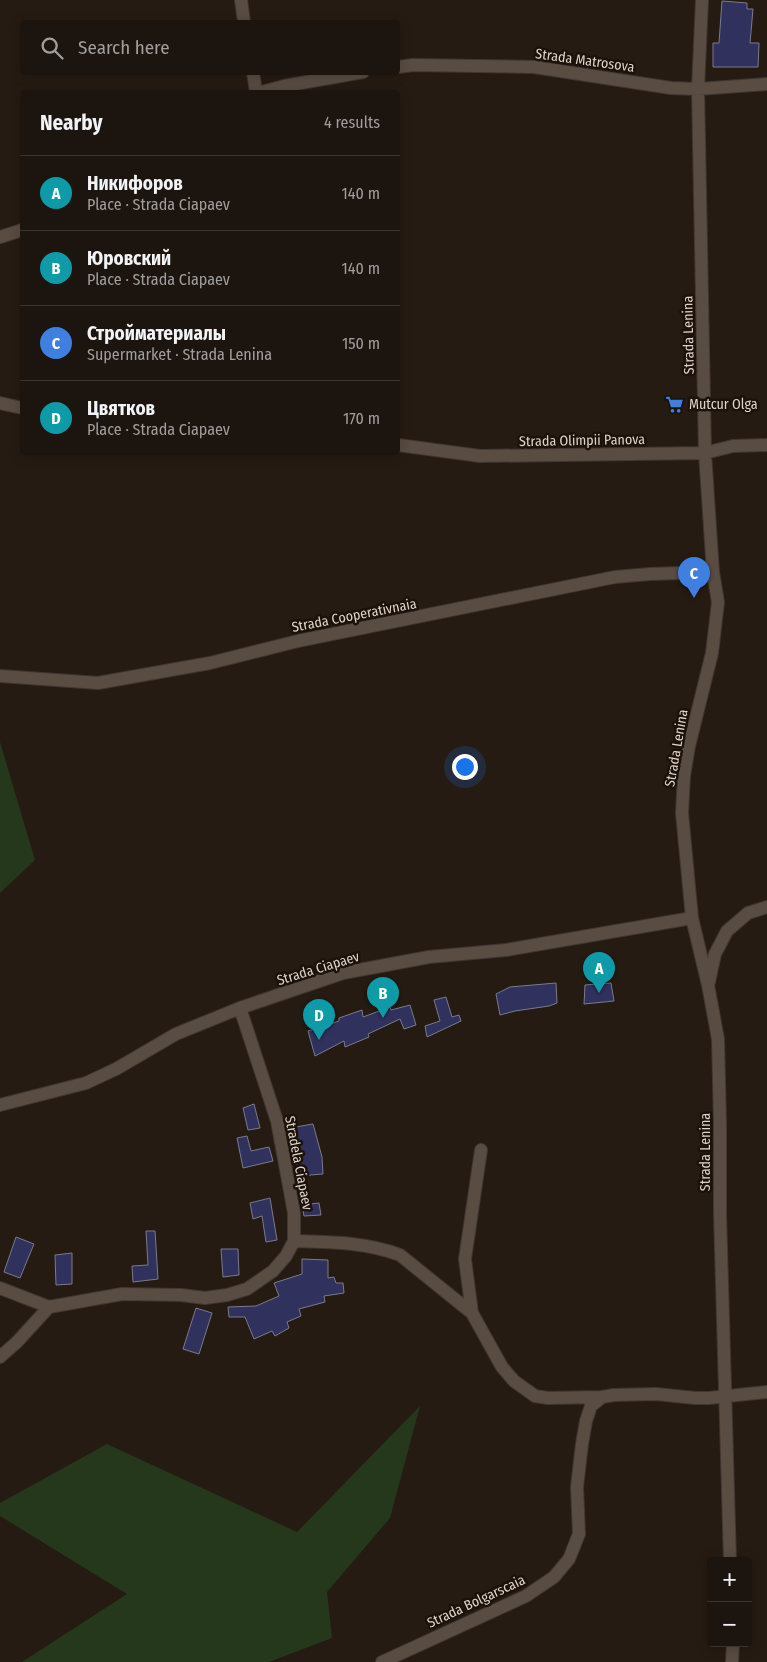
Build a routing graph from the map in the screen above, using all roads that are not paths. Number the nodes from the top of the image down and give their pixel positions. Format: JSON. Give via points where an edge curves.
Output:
{"nodes":[{"id":1,"x":241,"y":0,"type":"edge"},
{"id":2,"x":702,"y":0,"type":"edge"},
{"id":3,"x":244,"y":20,"type":"edge"},
{"id":4,"x":400,"y":67,"type":"edge"},
{"id":5,"x":253,"y":75,"type":"edge"},
{"id":6,"x":346,"y":75,"type":"edge"},
{"id":7,"x":767,"y":84,"type":"edge"},
{"id":8,"x":698,"y":89,"type":"junction"},
{"id":9,"x":256,"y":90,"type":"edge"},
{"id":10,"x":269,"y":90,"type":"edge"},
{"id":11,"x":20,"y":231,"type":"edge"},
{"id":12,"x":0,"y":237,"type":"edge"},
{"id":13,"x":0,"y":402,"type":"edge"},
{"id":14,"x":20,"y":407,"type":"edge"},
{"id":15,"x":400,"y":445,"type":"edge"},
{"id":16,"x":767,"y":445,"type":"edge"},
{"id":17,"x":705,"y":453,"type":"junction"},
{"id":18,"x":713,"y":572,"type":"junction"},
{"id":19,"x":0,"y":676,"type":"edge"},
{"id":20,"x":767,"y":907,"type":"edge"},
{"id":21,"x":692,"y":918,"type":"junction"},
{"id":22,"x":708,"y":985,"type":"junction"},
{"id":23,"x":240,"y":1008,"type":"junction"},
{"id":24,"x":0,"y":1105,"type":"edge"},
{"id":25,"x":481,"y":1150,"type":"dead end"},
{"id":26,"x":294,"y":1241,"type":"junction"},
{"id":27,"x":0,"y":1288,"type":"edge"},
{"id":28,"x":49,"y":1307,"type":"junction"},
{"id":29,"x":472,"y":1312,"type":"junction"},
{"id":30,"x":0,"y":1356,"type":"edge"},
{"id":31,"x":767,"y":1392,"type":"edge"},
{"id":32,"x":725,"y":1396,"type":"junction"},
{"id":33,"x":602,"y":1397,"type":"junction"},
{"id":34,"x":730,"y":1557,"type":"edge"},
{"id":35,"x":733,"y":1647,"type":"edge"},
{"id":36,"x":382,"y":1662,"type":"edge"},
{"id":37,"x":732,"y":1662,"type":"edge"}],
"edges":[{"from":1,"to":3,"type":"street"},
{"from":2,"to":8,"type":"street","name":"Strada Lenina"},
{"from":4,"to":8,"type":"street","name":"Strada Matrosova","via":[[534,67],[670,88]]},
{"from":5,"to":9,"type":"street"},
{"from":6,"to":10,"type":"street"},
{"from":7,"to":8,"type":"street","name":"Strada Matrosova"},
{"from":8,"to":17,"type":"street","name":"Strada Lenina"},
{"from":11,"to":12,"type":"street"},
{"from":13,"to":14,"type":"street"},
{"from":15,"to":17,"type":"street","name":"Strada Olimpii Panova","via":[[480,456]]},
{"from":16,"to":17,"type":"street","name":"Strada Olimpii Panova","via":[[734,446]]},
{"from":17,"to":18,"type":"street","name":"Strada Lenina"},
{"from":18,"to":19,"type":"street","name":"Strada Cooperativnaia","via":[[615,577],[298,641],[210,663],[98,683]]},
{"from":18,"to":21,"type":"street","name":"Strada Lenina","via":[[718,602],[715,632],[684,776],[682,813]]},
{"from":20,"to":22,"type":"street","via":[[748,913],[727,931],[715,954]]},
{"from":21,"to":22,"type":"street","name":"Strada Lenina"},
{"from":21,"to":23,"type":"street","name":"Strada Ciapaev","via":[[506,950],[429,957],[343,973]]},
{"from":22,"to":32,"type":"street","name":"Strada Lenina","via":[[718,1049]]},
{"from":23,"to":24,"type":"street","name":"Strada Ciapaev","via":[[176,1034],[86,1083]]},
{"from":23,"to":26,"type":"street","name":"Stradela Ciapaev","via":[[277,1121],[294,1213]]},
{"from":25,"to":29,"type":"street","via":[[466,1259]]},
{"from":26,"to":28,"type":"street","via":[[273,1271],[247,1289],[227,1295],[205,1298],[181,1294],[122,1294]]},
{"from":26,"to":29,"type":"street","via":[[339,1242],[388,1250],[400,1255]]},
{"from":27,"to":28,"type":"street"},
{"from":28,"to":30,"type":"street"},
{"from":29,"to":33,"type":"street","via":[[502,1368],[525,1389],[536,1396],[548,1398]]},
{"from":31,"to":32,"type":"street"},
{"from":32,"to":33,"type":"street","via":[[695,1398],[647,1394]]},
{"from":32,"to":34,"type":"street","name":"Strada Lenina"},
{"from":33,"to":36,"type":"street","name":"Strada Bolgarscaia","via":[[592,1406],[586,1422],[577,1487],[579,1534],[569,1559],[554,1577],[526,1596]]},
{"from":35,"to":37,"type":"street"}]}
